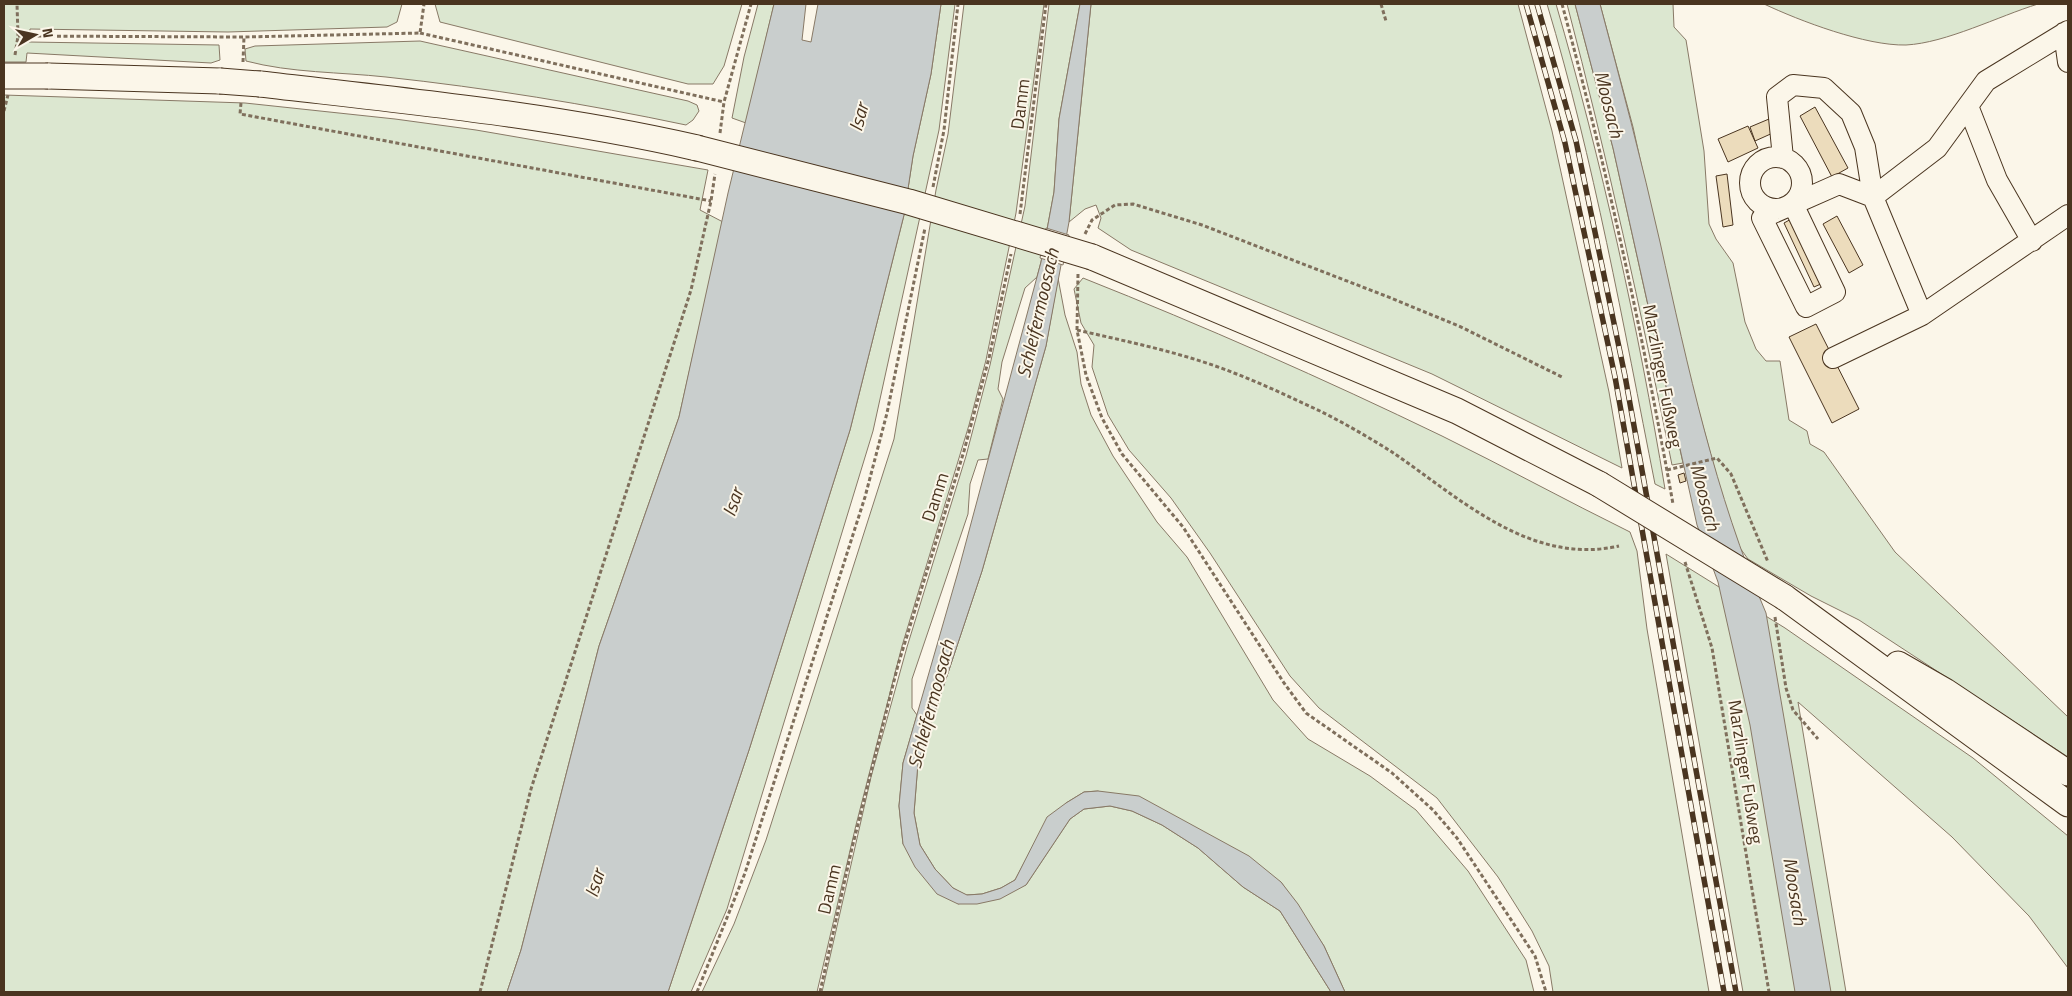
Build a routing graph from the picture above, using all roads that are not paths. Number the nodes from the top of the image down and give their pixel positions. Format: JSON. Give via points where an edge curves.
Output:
{"nodes":[{"id":1,"x":2066,"y":32,"type":"edge"},
{"id":2,"x":2068,"y":62,"type":"edge"},
{"id":3,"x":4,"y":76,"type":"edge"},
{"id":4,"x":1968,"y":106,"type":"junction"},
{"id":5,"x":1783,"y":158,"type":"junction"},
{"id":6,"x":1874,"y":197,"type":"junction"},
{"id":7,"x":1793,"y":204,"type":"junction"},
{"id":8,"x":2068,"y":215,"type":"edge"},
{"id":9,"x":2032,"y":241,"type":"junction"},
{"id":10,"x":1922,"y":315,"type":"junction"},
{"id":11,"x":1833,"y":358,"type":"dead end"},
{"id":12,"x":1784,"y":597,"type":"junction"},
{"id":13,"x":2068,"y":773,"type":"edge"},
{"id":14,"x":2068,"y":804,"type":"edge"}],
"edges":[{"from":1,"to":2,"type":"lane"},
{"from":1,"to":4,"type":"lane","via":[[1986,81]]},
{"from":3,"to":12,"type":"main road","bridge":true,"via":[[260,84],[536,118],[708,145],[1085,253],[1458,411],[1599,484]]},
{"from":4,"to":6,"type":"lane","via":[[1937,148]]},
{"from":4,"to":9,"type":"lane","via":[[1997,180]]},
{"from":5,"to":6,"type":"lane","via":[[1776,97],[1793,84],[1824,88],[1851,113],[1865,147]]},
{"from":5,"to":7,"type":"lane","via":[[1791,162],[1800,174],[1800,192]]},
{"from":5,"to":7,"type":"lane","via":[[1759,163],[1750,178],[1750,187],[1754,198],[1769,209]]},
{"from":6,"to":7,"type":"lane","via":[[1839,184]]},
{"from":6,"to":10,"type":"lane"},
{"from":7,"to":7,"type":"lane","via":[[1762,218],[1806,307],[1835,292]]},
{"from":8,"to":9,"type":"lane"},
{"from":9,"to":10,"type":"lane"},
{"from":10,"to":11,"type":"lane"},
{"from":12,"to":13,"type":"main road","via":[[1945,691]]},
{"from":12,"to":14,"type":"main road"}]}
